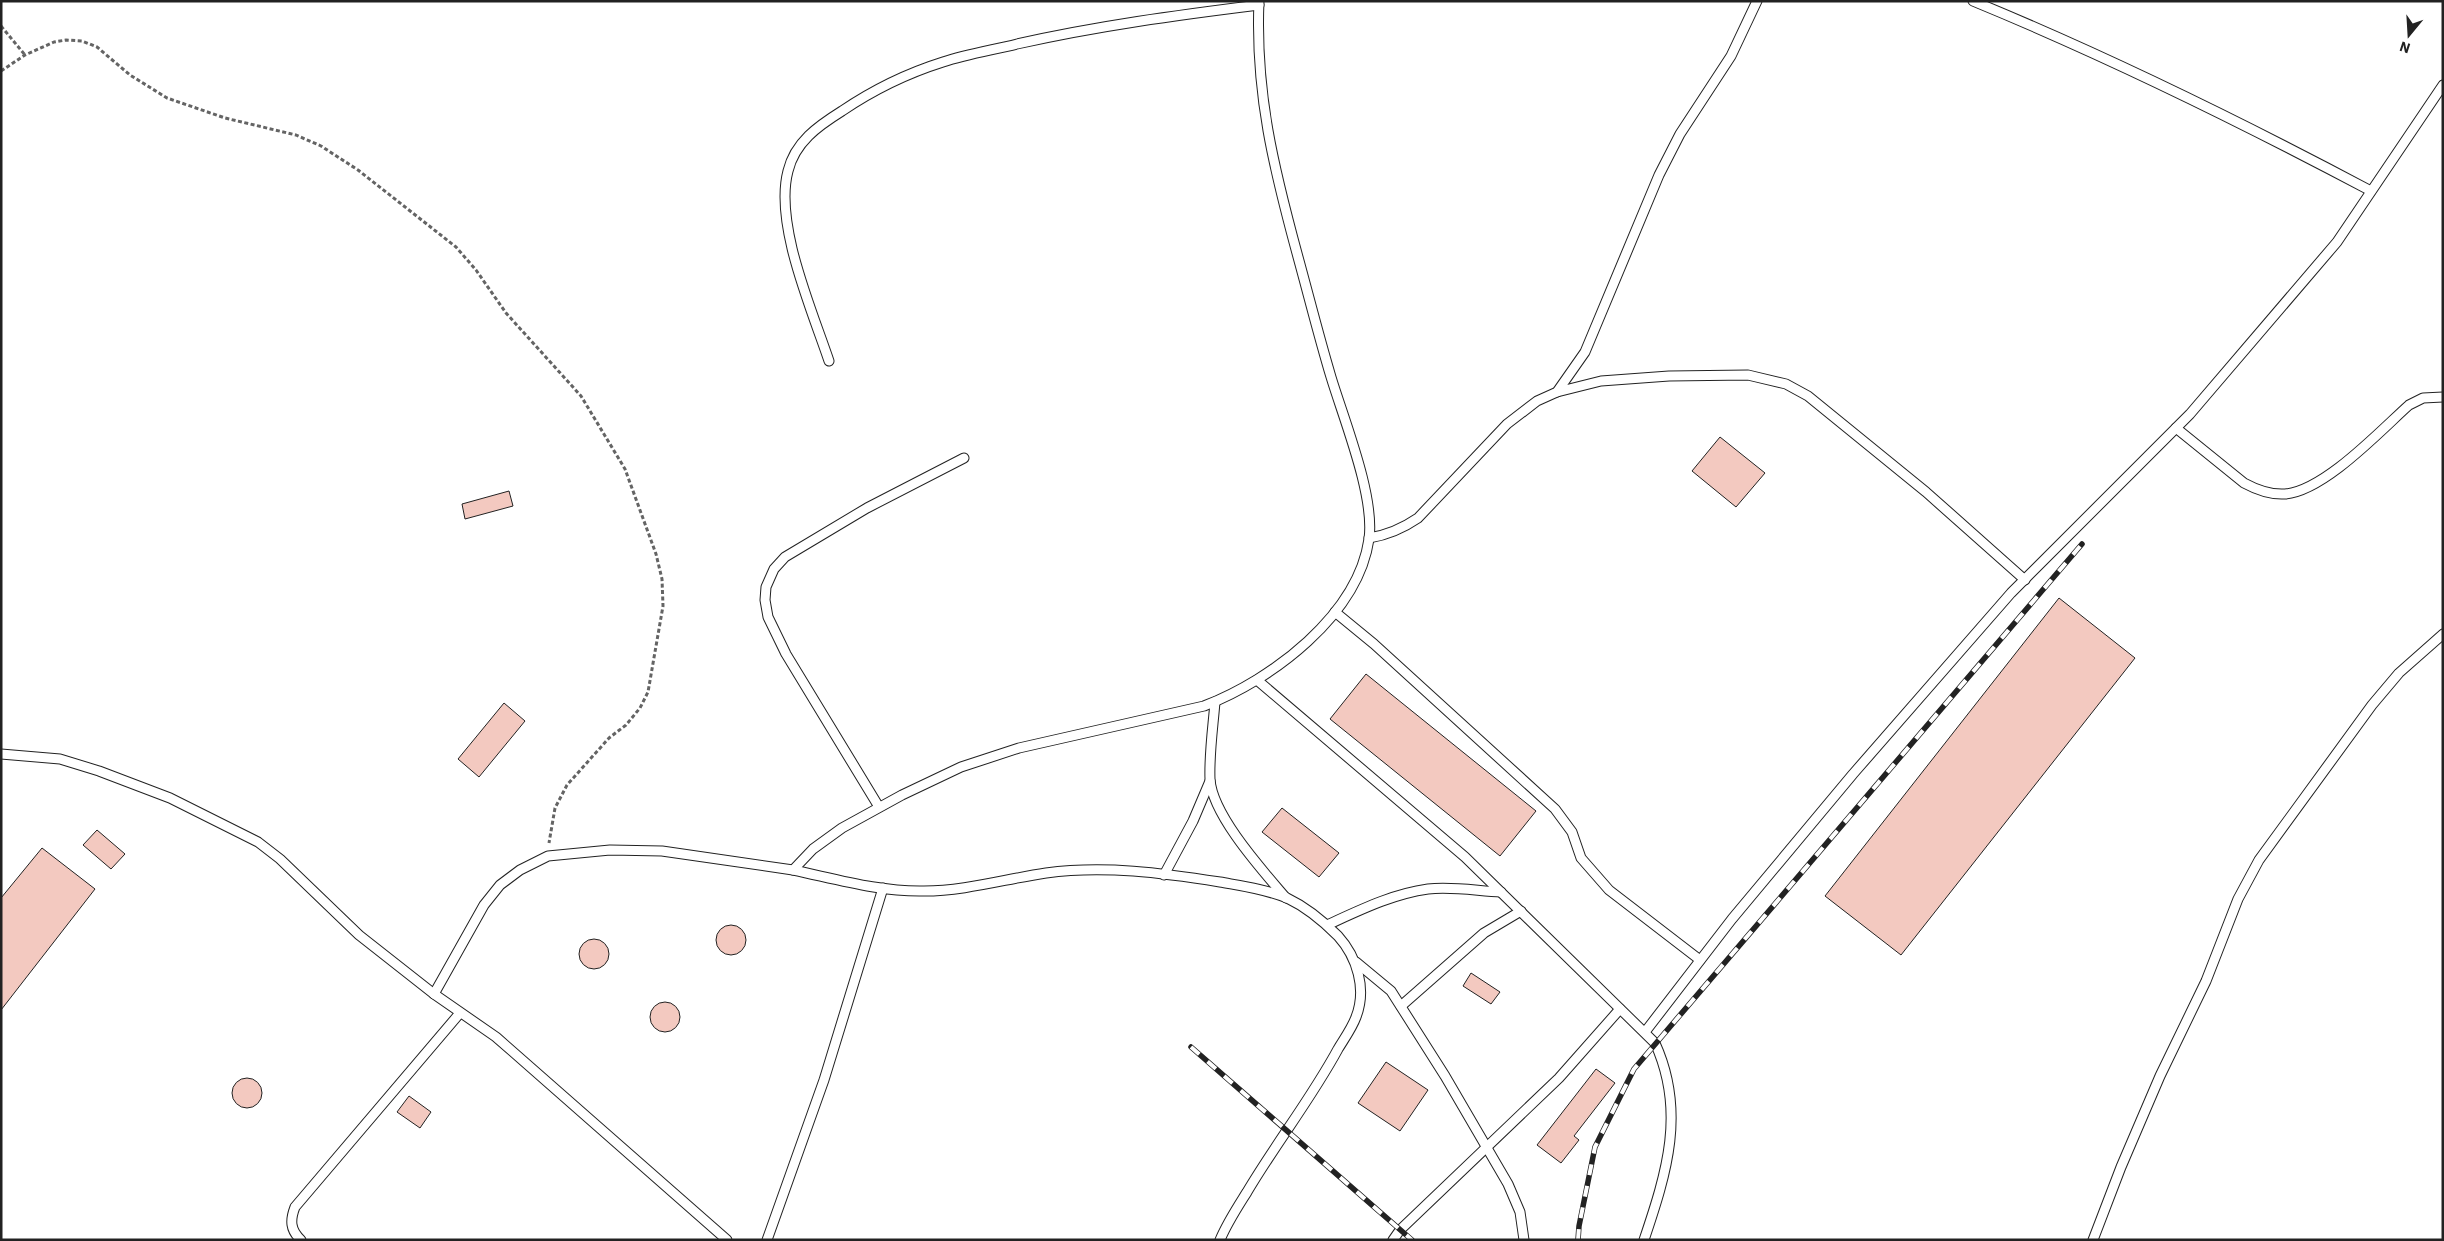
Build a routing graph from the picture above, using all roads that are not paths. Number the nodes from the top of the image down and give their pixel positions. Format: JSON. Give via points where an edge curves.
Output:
{"nodes":[{"id":1,"x":1757,"y":1,"type":"edge"},
{"id":2,"x":1972,"y":1,"type":"edge"},
{"id":3,"x":1259,"y":3,"type":"edge"},
{"id":4,"x":2443,"y":86,"type":"edge"},
{"id":5,"x":2371,"y":191,"type":"junction"},
{"id":6,"x":829,"y":361,"type":"dead end"},
{"id":7,"x":1557,"y":392,"type":"junction"},
{"id":8,"x":2443,"y":397,"type":"edge"},
{"id":9,"x":2176,"y":428,"type":"junction"},
{"id":10,"x":964,"y":458,"type":"dead end"},
{"id":11,"x":1369,"y":538,"type":"junction"},
{"id":12,"x":2024,"y":580,"type":"junction"},
{"id":13,"x":1335,"y":612,"type":"junction"},
{"id":14,"x":2443,"y":634,"type":"edge"},
{"id":15,"x":1257,"y":680,"type":"junction"},
{"id":16,"x":1215,"y":702,"type":"junction"},
{"id":17,"x":1,"y":754,"type":"edge"},
{"id":18,"x":1210,"y":781,"type":"junction"},
{"id":19,"x":879,"y":807,"type":"junction"},
{"id":20,"x":793,"y":870,"type":"junction"},
{"id":21,"x":1164,"y":875,"type":"junction"},
{"id":22,"x":883,"y":888,"type":"junction"},
{"id":23,"x":1501,"y":892,"type":"junction"},
{"id":24,"x":1287,"y":898,"type":"junction"},
{"id":25,"x":1521,"y":911,"type":"junction"},
{"id":26,"x":1327,"y":925,"type":"junction"},
{"id":27,"x":1700,"y":960,"type":"junction"},
{"id":28,"x":1355,"y":962,"type":"junction"},
{"id":29,"x":434,"y":994,"type":"junction"},
{"id":30,"x":1401,"y":1006,"type":"junction"},
{"id":31,"x":1620,"y":1009,"type":"junction"},
{"id":32,"x":460,"y":1012,"type":"junction"},
{"id":33,"x":1646,"y":1032,"type":"junction"},
{"id":34,"x":1486,"y":1149,"type":"junction"},
{"id":35,"x":301,"y":1240,"type":"edge"},
{"id":36,"x":727,"y":1240,"type":"edge"},
{"id":37,"x":767,"y":1240,"type":"edge"},
{"id":38,"x":1220,"y":1240,"type":"edge"},
{"id":39,"x":1393,"y":1240,"type":"edge"},
{"id":40,"x":1524,"y":1240,"type":"edge"},
{"id":41,"x":1644,"y":1240,"type":"edge"},
{"id":42,"x":2093,"y":1240,"type":"edge"}],
"edges":[{"from":1,"to":7,"type":"lane","via":[[1731,56],[1680,134],[1659,175],[1585,352]]},
{"from":2,"to":5,"type":"lane","via":[[2176,90]]},
{"from":3,"to":6,"type":"lane","via":[[1082,29],[945,61],[858,100],[808,135],[788,170],[785,186],[787,221],[795,259]]},
{"from":3,"to":11,"type":"lane","via":[[1258,58],[1275,172],[1358,464],[1370,514]]},
{"from":4,"to":5,"type":"lane"},
{"from":5,"to":9,"type":"lane","via":[[2337,242]]},
{"from":7,"to":11,"type":"lane","via":[[1537,401],[1507,424],[1418,518],[1386,536]]},
{"from":7,"to":12,"type":"lane","via":[[1602,381],[1669,376],[1748,375],[1786,384],[1808,396],[1926,492]]},
{"from":8,"to":9,"type":"lane","via":[[2423,398],[2409,405],[2336,470],[2302,490],[2286,494],[2256,490],[2244,483]]},
{"from":9,"to":12,"type":"lane"},
{"from":10,"to":19,"type":"lane","via":[[867,508],[785,557],[774,569],[766,588],[768,617],[786,654]]},
{"from":11,"to":13,"type":"lane","via":[[1359,577]]},
{"from":12,"to":27,"type":"lane","via":[[1847,782]]},
{"from":13,"to":15,"type":"lane","via":[[1289,657]]},
{"from":13,"to":27,"type":"lane","via":[[1555,809],[1572,832],[1581,858],[1609,890]]},
{"from":14,"to":42,"type":"lane","via":[[2399,673],[2372,705],[2259,860],[2238,899],[2206,981],[2160,1076]]},
{"from":15,"to":16,"type":"lane"},
{"from":15,"to":23,"type":"lane","via":[[1465,856]]},
{"from":16,"to":18,"type":"lane"},
{"from":16,"to":19,"type":"lane","via":[[1019,748],[961,767]]},
{"from":17,"to":29,"type":"lane","via":[[60,759],[99,771],[170,798],[258,842],[359,935]]},
{"from":18,"to":21,"type":"lane"},
{"from":18,"to":24,"type":"lane","via":[[1216,801],[1234,831]]},
{"from":19,"to":20,"type":"lane","via":[[835,833]]},
{"from":20,"to":22,"type":"lane"},
{"from":20,"to":29,"type":"lane","via":[[662,851],[610,850],[548,856],[520,870],[484,904]]},
{"from":21,"to":22,"type":"lane","via":[[1098,869],[1048,873],[960,889]]},
{"from":21,"to":24,"type":"lane","via":[[1261,889]]},
{"from":22,"to":37,"type":"lane","via":[[824,1080]]},
{"from":23,"to":25,"type":"lane"},
{"from":23,"to":26,"type":"lane","via":[[1430,888],[1362,908]]},
{"from":24,"to":26,"type":"lane"},
{"from":25,"to":30,"type":"lane","via":[[1484,933]]},
{"from":25,"to":31,"type":"lane"},
{"from":26,"to":28,"type":"lane","via":[[1346,945]]},
{"from":27,"to":33,"type":"lane"},
{"from":28,"to":30,"type":"lane","via":[[1390,991]]},
{"from":28,"to":38,"type":"lane","via":[[1360,997],[1356,1017],[1326,1071],[1263,1164]]},
{"from":29,"to":32,"type":"lane"},
{"from":30,"to":34,"type":"lane"},
{"from":31,"to":33,"type":"lane"},
{"from":31,"to":34,"type":"lane","via":[[1559,1078]]},
{"from":32,"to":35,"type":"lane","via":[[295,1207],[291,1226]]},
{"from":32,"to":36,"type":"lane","via":[[496,1037]]},
{"from":33,"to":41,"type":"lane","via":[[1662,1059],[1673,1113],[1671,1144]]},
{"from":34,"to":39,"type":"lane"},
{"from":34,"to":40,"type":"lane","via":[[1508,1184],[1520,1212]]}]}
